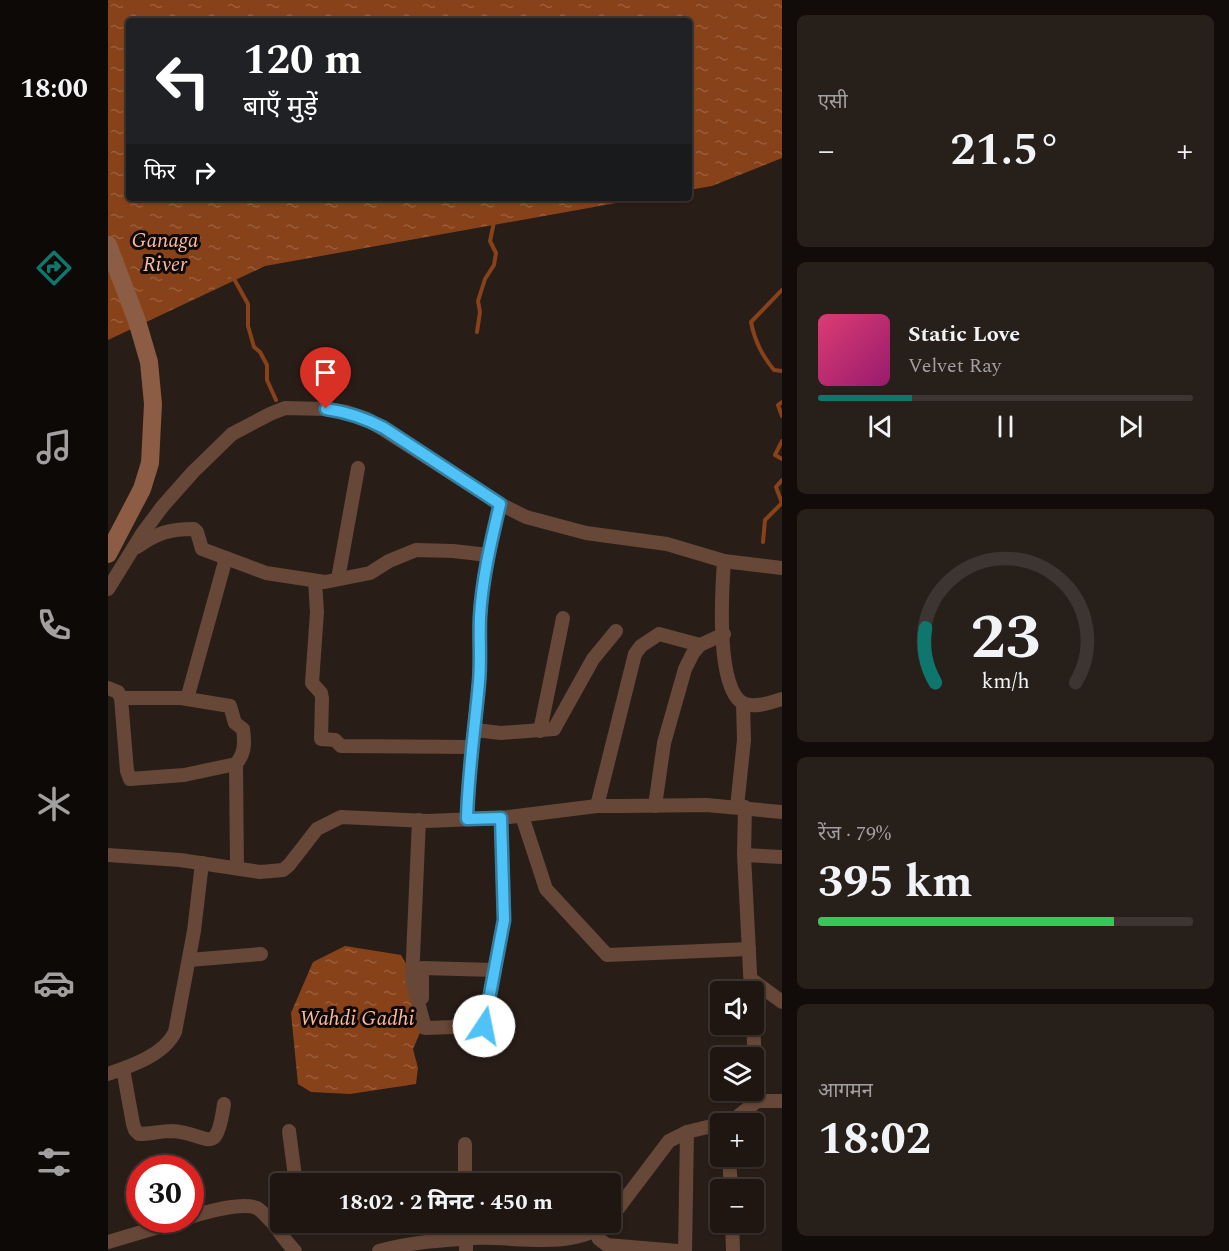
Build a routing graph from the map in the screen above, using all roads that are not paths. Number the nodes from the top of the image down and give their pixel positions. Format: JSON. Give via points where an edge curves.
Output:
{"nodes":[{"id":1,"x":108,"y":245,"type":"edge"},
{"id":2,"x":358,"y":468,"type":"dead end"},
{"id":3,"x":500,"y":504,"type":"junction"},
{"id":4,"x":130,"y":552,"type":"junction"},
{"id":5,"x":108,"y":554,"type":"edge"},
{"id":6,"x":488,"y":555,"type":"junction"},
{"id":7,"x":226,"y":558,"type":"junction"},
{"id":8,"x":724,"y":561,"type":"junction"},
{"id":9,"x":782,"y":568,"type":"edge"},
{"id":10,"x":338,"y":579,"type":"junction"},
{"id":11,"x":315,"y":581,"type":"junction"},
{"id":12,"x":108,"y":589,"type":"edge"},
{"id":13,"x":563,"y":618,"type":"dead end"},
{"id":14,"x":616,"y":631,"type":"dead end"},
{"id":15,"x":724,"y":634,"type":"junction"},
{"id":16,"x":700,"y":645,"type":"junction"},
{"id":17,"x":108,"y":688,"type":"edge"},
{"id":18,"x":121,"y":698,"type":"junction"},
{"id":19,"x":187,"y":699,"type":"junction"},
{"id":20,"x":782,"y":699,"type":"edge"},
{"id":21,"x":743,"y":704,"type":"junction"},
{"id":22,"x":475,"y":730,"type":"junction"},
{"id":23,"x":540,"y":731,"type":"junction"},
{"id":24,"x":471,"y":747,"type":"junction"},
{"id":25,"x":236,"y":764,"type":"junction"},
{"id":26,"x":597,"y":806,"type":"junction"},
{"id":27,"x":655,"y":806,"type":"junction"},
{"id":28,"x":741,"y":807,"type":"junction"},
{"id":29,"x":782,"y":812,"type":"edge"},
{"id":30,"x":522,"y":816,"type":"junction"},
{"id":31,"x":501,"y":818,"type":"junction"},
{"id":32,"x":467,"y":819,"type":"junction"},
{"id":33,"x":419,"y":820,"type":"junction"},
{"id":34,"x":108,"y":855,"type":"edge"},
{"id":35,"x":744,"y":855,"type":"junction"},
{"id":36,"x":782,"y":857,"type":"edge"},
{"id":37,"x":202,"y":863,"type":"junction"},
{"id":38,"x":237,"y":868,"type":"junction"},
{"id":39,"x":749,"y":949,"type":"junction"},
{"id":40,"x":261,"y":954,"type":"dead end"},
{"id":41,"x":189,"y":960,"type":"junction"},
{"id":42,"x":495,"y":970,"type":"junction"},
{"id":43,"x":751,"y":981,"type":"edge"},
{"id":44,"x":764,"y":992,"type":"edge"},
{"id":45,"x":782,"y":1002,"type":"edge"},
{"id":46,"x":422,"y":1014,"type":"junction"},
{"id":47,"x":123,"y":1069,"type":"junction"},
{"id":48,"x":108,"y":1074,"type":"edge"},
{"id":49,"x":757,"y":1101,"type":"edge"},
{"id":50,"x":764,"y":1101,"type":"edge"},
{"id":51,"x":782,"y":1101,"type":"edge"},
{"id":52,"x":224,"y":1104,"type":"dead end"},
{"id":53,"x":740,"y":1113,"type":"edge"},
{"id":54,"x":710,"y":1127,"type":"edge"},
{"id":55,"x":289,"y":1131,"type":"dead end"},
{"id":56,"x":687,"y":1132,"type":"junction"},
{"id":57,"x":465,"y":1144,"type":"dead end"},
{"id":58,"x":295,"y":1173,"type":"edge"},
{"id":59,"x":465,"y":1173,"type":"edge"},
{"id":60,"x":621,"y":1204,"type":"edge"},
{"id":61,"x":204,"y":1213,"type":"edge"},
{"id":62,"x":270,"y":1215,"type":"edge"},
{"id":63,"x":138,"y":1233,"type":"edge"},
{"id":64,"x":284,"y":1233,"type":"edge"},
{"id":65,"x":596,"y":1233,"type":"joint"},
{"id":66,"x":733,"y":1233,"type":"edge"},
{"id":67,"x":108,"y":1242,"type":"edge"},
{"id":68,"x":466,"y":1245,"type":"edge"},
{"id":69,"x":553,"y":1246,"type":"edge"},
{"id":70,"x":295,"y":1251,"type":"edge"},
{"id":71,"x":379,"y":1251,"type":"edge"},
{"id":72,"x":678,"y":1251,"type":"edge"},
{"id":73,"x":685,"y":1251,"type":"edge"},
{"id":74,"x":734,"y":1251,"type":"edge"}],
"edges":[{"from":1,"to":5,"type":"main road","via":[[149,363],[153,404],[150,463],[142,489]]},
{"from":2,"to":10,"type":"street"},
{"from":3,"to":4,"type":"street","via":[[367,419],[326,409],[285,408],[232,434],[162,507]]},
{"from":3,"to":6,"type":"street"},
{"from":3,"to":8,"type":"street","via":[[557,527],[667,544]]},
{"from":4,"to":7,"type":"street","via":[[163,532],[194,529],[202,549]]},
{"from":4,"to":12,"type":"street"},
{"from":6,"to":10,"type":"street","via":[[416,550],[370,573]]},
{"from":6,"to":22,"type":"street","via":[[480,617]]},
{"from":7,"to":11,"type":"street","via":[[266,573]]},
{"from":7,"to":19,"type":"street"},
{"from":8,"to":9,"type":"street"},
{"from":8,"to":15,"type":"street"},
{"from":10,"to":11,"type":"street"},
{"from":11,"to":24,"type":"street","via":[[312,683],[322,698],[321,739],[335,740],[341,746]]},
{"from":13,"to":23,"type":"street"},
{"from":14,"to":23,"type":"street","via":[[593,659],[555,727]]},
{"from":15,"to":16,"type":"street"},
{"from":15,"to":21,"type":"street","via":[[730,690]]},
{"from":16,"to":26,"type":"street","via":[[659,634],[635,654]]},
{"from":16,"to":27,"type":"street","via":[[685,669],[664,742]]},
{"from":17,"to":18,"type":"street"},
{"from":18,"to":19,"type":"street"},
{"from":18,"to":25,"type":"street","via":[[130,779],[184,775]]},
{"from":19,"to":25,"type":"street","via":[[231,706],[235,723],[243,729],[244,744]]},
{"from":20,"to":21,"type":"street","via":[[760,705]]},
{"from":21,"to":28,"type":"street"},
{"from":22,"to":23,"type":"street"},
{"from":22,"to":24,"type":"street"},
{"from":24,"to":32,"type":"street"},
{"from":25,"to":38,"type":"street"},
{"from":26,"to":27,"type":"street"},
{"from":26,"to":30,"type":"street"},
{"from":27,"to":28,"type":"street"},
{"from":28,"to":29,"type":"street"},
{"from":28,"to":35,"type":"street"},
{"from":30,"to":31,"type":"street"},
{"from":30,"to":39,"type":"street","via":[[546,889],[607,955]]},
{"from":31,"to":32,"type":"street"},
{"from":31,"to":42,"type":"street","via":[[504,920]]},
{"from":32,"to":33,"type":"street"},
{"from":33,"to":38,"type":"street","via":[[341,818],[316,829],[283,870]]},
{"from":33,"to":46,"type":"street","via":[[412,980]]},
{"from":34,"to":37,"type":"street"},
{"from":35,"to":36,"type":"street"},
{"from":35,"to":39,"type":"street"},
{"from":37,"to":38,"type":"street"},
{"from":37,"to":41,"type":"street"},
{"from":39,"to":43,"type":"street"},
{"from":40,"to":41,"type":"street"},
{"from":41,"to":47,"type":"street","via":[[170,1042]]},
{"from":42,"to":46,"type":"street","via":[[422,968]]},
{"from":42,"to":46,"type":"street","via":[[484,1026],[425,1028]]},
{"from":44,"to":45,"type":"street"},
{"from":47,"to":48,"type":"street"},
{"from":47,"to":52,"type":"street","via":[[133,1124],[139,1134],[171,1131],[211,1139],[221,1127]]},
{"from":49,"to":53,"type":"street"},
{"from":50,"to":51,"type":"street"},
{"from":54,"to":56,"type":"street"},
{"from":55,"to":58,"type":"street"},
{"from":56,"to":60,"type":"street","via":[[669,1141]]},
{"from":56,"to":73,"type":"street"},
{"from":57,"to":59,"type":"street"},
{"from":61,"to":62,"type":"street","via":[[248,1206]]},
{"from":63,"to":67,"type":"street"},
{"from":64,"to":70,"type":"street"},
{"from":65,"to":69,"type":"street"},
{"from":65,"to":72,"type":"street","via":[[607,1245]]},
{"from":66,"to":74,"type":"street"},
{"from":68,"to":69,"type":"street"},
{"from":68,"to":71,"type":"street","via":[[421,1242]]}]}
